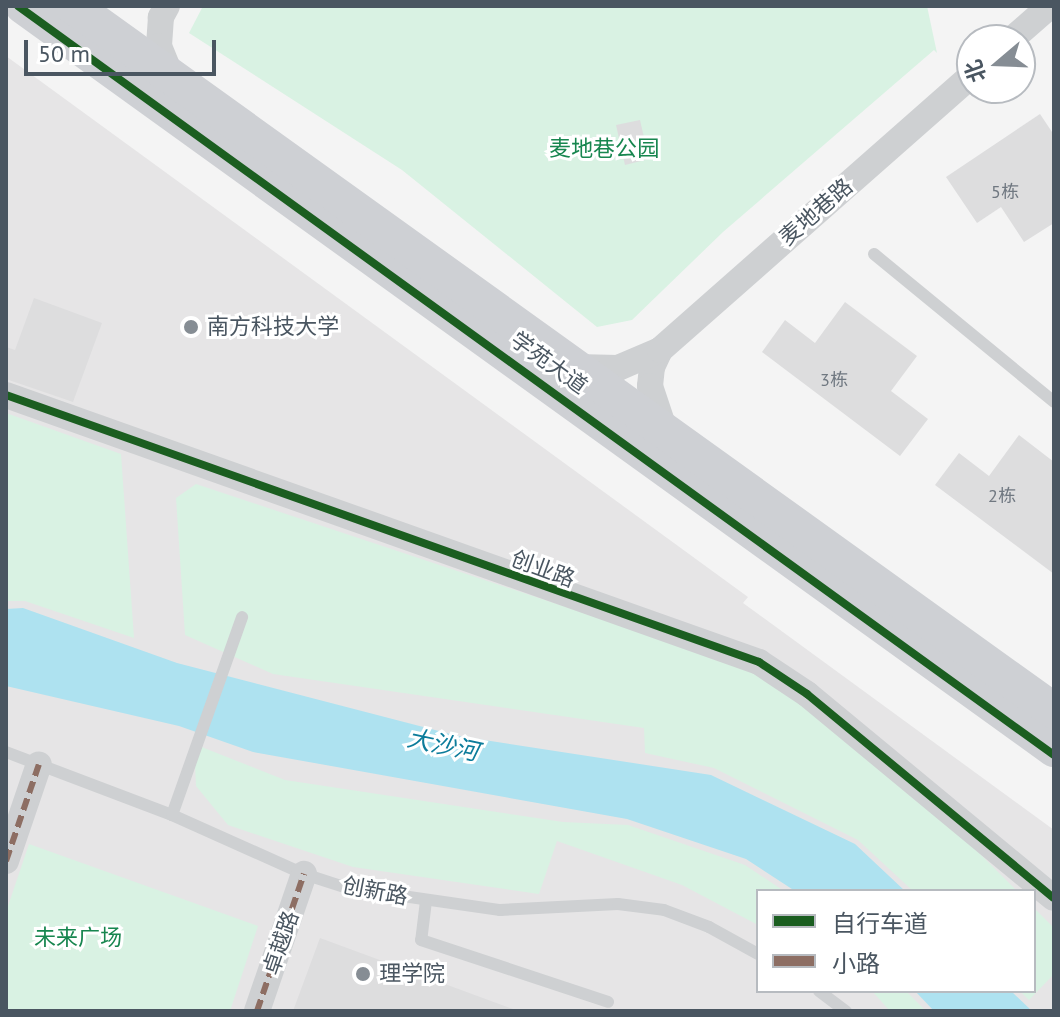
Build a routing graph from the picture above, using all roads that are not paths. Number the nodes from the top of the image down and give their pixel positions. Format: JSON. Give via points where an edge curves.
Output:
{"nodes":[{"id":1,"x":23,"y":6,"type":"edge"},
{"id":2,"x":73,"y":6,"type":"edge"},
{"id":3,"x":1050,"y":6,"type":"edge"},
{"id":4,"x":164,"y":12,"type":"edge"},
{"id":5,"x":1029,"y":24,"type":"edge"},
{"id":6,"x":113,"y":35,"type":"junction"},
{"id":7,"x":172,"y":78,"type":"junction"},
{"id":8,"x":956,"y":89,"type":"edge"},
{"id":9,"x":874,"y":254,"type":"dead end"},
{"id":10,"x":660,"y":350,"type":"junction"},
{"id":11,"x":575,"y":366,"type":"junction"},
{"id":12,"x":6,"y":395,"type":"edge"},
{"id":13,"x":1054,"y":402,"type":"edge"},
{"id":14,"x":665,"y":431,"type":"junction"},
{"id":15,"x":242,"y":617,"type":"dead end"},
{"id":16,"x":1054,"y":711,"type":"edge"},
{"id":17,"x":1054,"y":749,"type":"edge"},
{"id":18,"x":6,"y":752,"type":"edge"},
{"id":19,"x":39,"y":764,"type":"junction"},
{"id":20,"x":172,"y":815,"type":"junction"},
{"id":21,"x":6,"y":861,"type":"edge"},
{"id":22,"x":304,"y":874,"type":"junction"},
{"id":23,"x":1054,"y":898,"type":"edge"},
{"id":24,"x":426,"y":901,"type":"junction"},
{"id":25,"x":756,"y":953,"type":"edge"},
{"id":26,"x":822,"y":993,"type":"edge"},
{"id":27,"x":608,"y":1002,"type":"dead end"},
{"id":28,"x":257,"y":1011,"type":"edge"},
{"id":29,"x":846,"y":1011,"type":"edge"}],
"edges":[{"from":1,"to":17,"type":"main road","name":"学苑大道"},
{"from":2,"to":6,"type":"main road","name":"学苑大道"},
{"from":3,"to":5,"type":"street"},
{"from":4,"to":6,"type":"street","via":[[139,31]]},
{"from":4,"to":7,"type":"street","via":[[159,46]]},
{"from":6,"to":7,"type":"main road","name":"学苑大道"},
{"from":7,"to":11,"type":"main road","name":"学苑大道"},
{"from":8,"to":10,"type":"street","name":"麦地巷路"},
{"from":9,"to":13,"type":"lane"},
{"from":10,"to":11,"type":"street","name":"麦地巷路","via":[[618,368]]},
{"from":10,"to":14,"type":"street","via":[[650,386]]},
{"from":11,"to":14,"type":"main road","name":"学苑大道"},
{"from":12,"to":23,"type":"street","name":"创业路","via":[[759,662],[818,703]]},
{"from":14,"to":16,"type":"main road","name":"学苑大道"},
{"from":15,"to":20,"type":"lane"},
{"from":18,"to":19,"type":"lane","name":"创新路"},
{"from":19,"to":20,"type":"lane","name":"创新路"},
{"from":19,"to":21,"type":"street"},
{"from":20,"to":22,"type":"lane","name":"创新路"},
{"from":22,"to":24,"type":"lane","name":"创新路","via":[[347,888]]},
{"from":22,"to":28,"type":"street","name":"卓越路"},
{"from":24,"to":25,"type":"lane","name":"创新路","via":[[500,910],[618,904],[664,910]]},
{"from":24,"to":27,"type":"lane","via":[[421,940]]},
{"from":26,"to":29,"type":"lane"}]}
